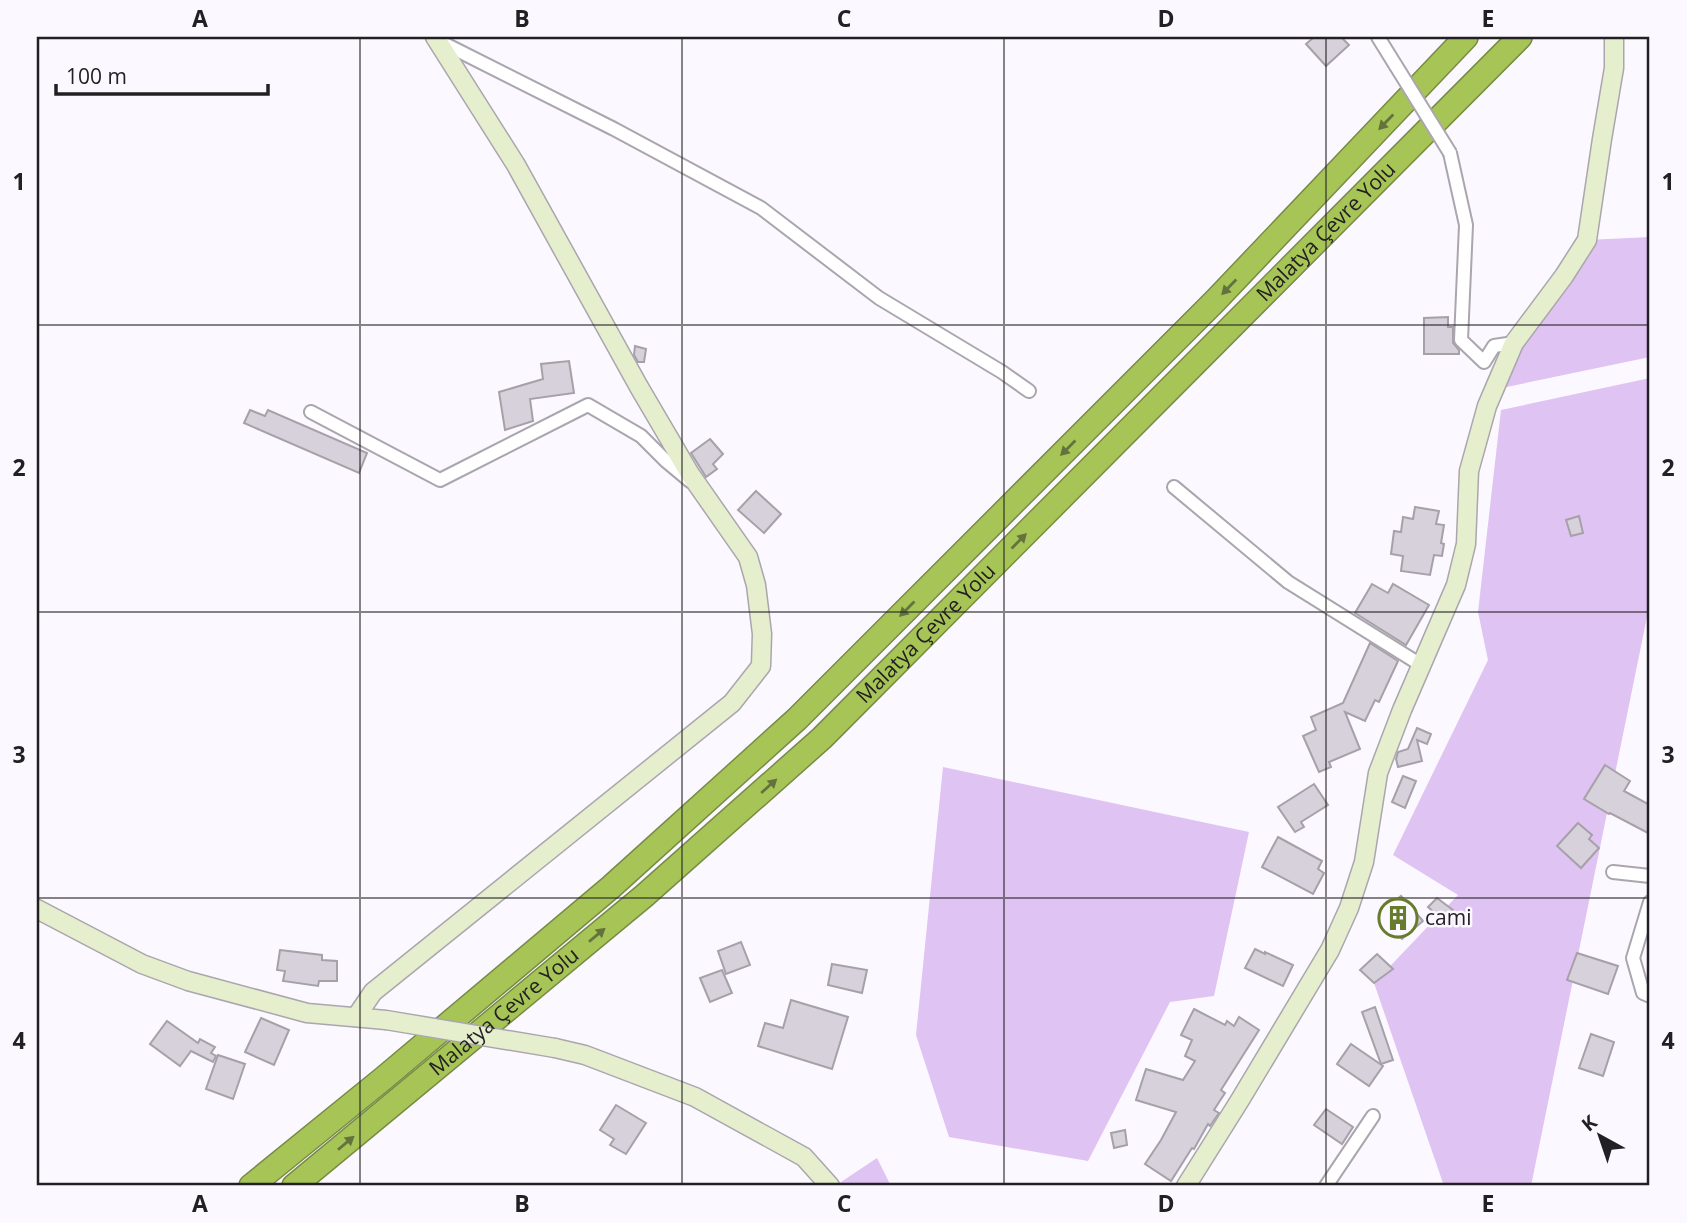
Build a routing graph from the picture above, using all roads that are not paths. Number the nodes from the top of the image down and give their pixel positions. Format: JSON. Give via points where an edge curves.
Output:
{"nodes":[{"id":1,"x":1378,"y":37,"type":"edge"},
{"id":2,"x":1466,"y":37,"type":"edge"},
{"id":3,"x":1520,"y":37,"type":"edge"},
{"id":4,"x":1614,"y":37,"type":"edge"},
{"id":5,"x":437,"y":39,"type":"edge"},
{"id":6,"x":1514,"y":343,"type":"junction"},
{"id":7,"x":1029,"y":391,"type":"dead end"},
{"id":8,"x":311,"y":412,"type":"dead end"},
{"id":9,"x":1174,"y":487,"type":"dead end"},
{"id":10,"x":701,"y":490,"type":"junction"},
{"id":11,"x":1421,"y":665,"type":"junction"},
{"id":12,"x":1613,"y":872,"type":"dead end"},
{"id":13,"x":1650,"y":876,"type":"edge"},
{"id":14,"x":1650,"y":902,"type":"edge"},
{"id":15,"x":37,"y":909,"type":"edge"},
{"id":16,"x":1650,"y":996,"type":"edge"},
{"id":17,"x":356,"y":1017,"type":"junction"},
{"id":18,"x":1373,"y":1116,"type":"dead end"},
{"id":19,"x":251,"y":1186,"type":"edge"},
{"id":20,"x":294,"y":1186,"type":"edge"},
{"id":21,"x":830,"y":1186,"type":"edge"},
{"id":22,"x":1186,"y":1186,"type":"edge"},
{"id":23,"x":1326,"y":1186,"type":"edge"}],
"edges":[{"from":1,"to":6,"type":"street","bridge":true,"via":[[1450,153],[1466,225],[1461,340],[1484,362],[1494,346]]},
{"from":2,"to":19,"type":"highway","name":"Malatya Çevre Yolu","one_way":true,"via":[[1215,301],[797,719],[611,887]]},
{"from":20,"to":3,"type":"highway","name":"Malatya Çevre Yolu","one_way":true,"via":[[645,896],[822,738]]},
{"from":4,"to":6,"type":"street","via":[[1614,68],[1587,240]]},
{"from":5,"to":7,"type":"street","via":[[761,208],[879,298]]},
{"from":5,"to":10,"type":"street","via":[[516,165]]},
{"from":6,"to":11,"type":"street","via":[[1487,406],[1469,471],[1466,544],[1456,585]]},
{"from":8,"to":10,"type":"street","via":[[440,480],[588,405],[641,436]]},
{"from":9,"to":11,"type":"street","via":[[1288,582]]},
{"from":10,"to":17,"type":"street","via":[[748,557],[762,634],[761,666],[732,703],[373,992]]},
{"from":11,"to":22,"type":"street","via":[[1378,773],[1364,862],[1349,908],[1330,950]]},
{"from":12,"to":13,"type":"street"},
{"from":14,"to":16,"type":"street","via":[[1633,958],[1643,993]]},
{"from":15,"to":17,"type":"street","via":[[142,964],[188,981],[307,1013]]},
{"from":17,"to":21,"type":"street","bridge":true,"via":[[585,1055],[695,1097],[804,1157]]},
{"from":18,"to":23,"type":"street"}]}
